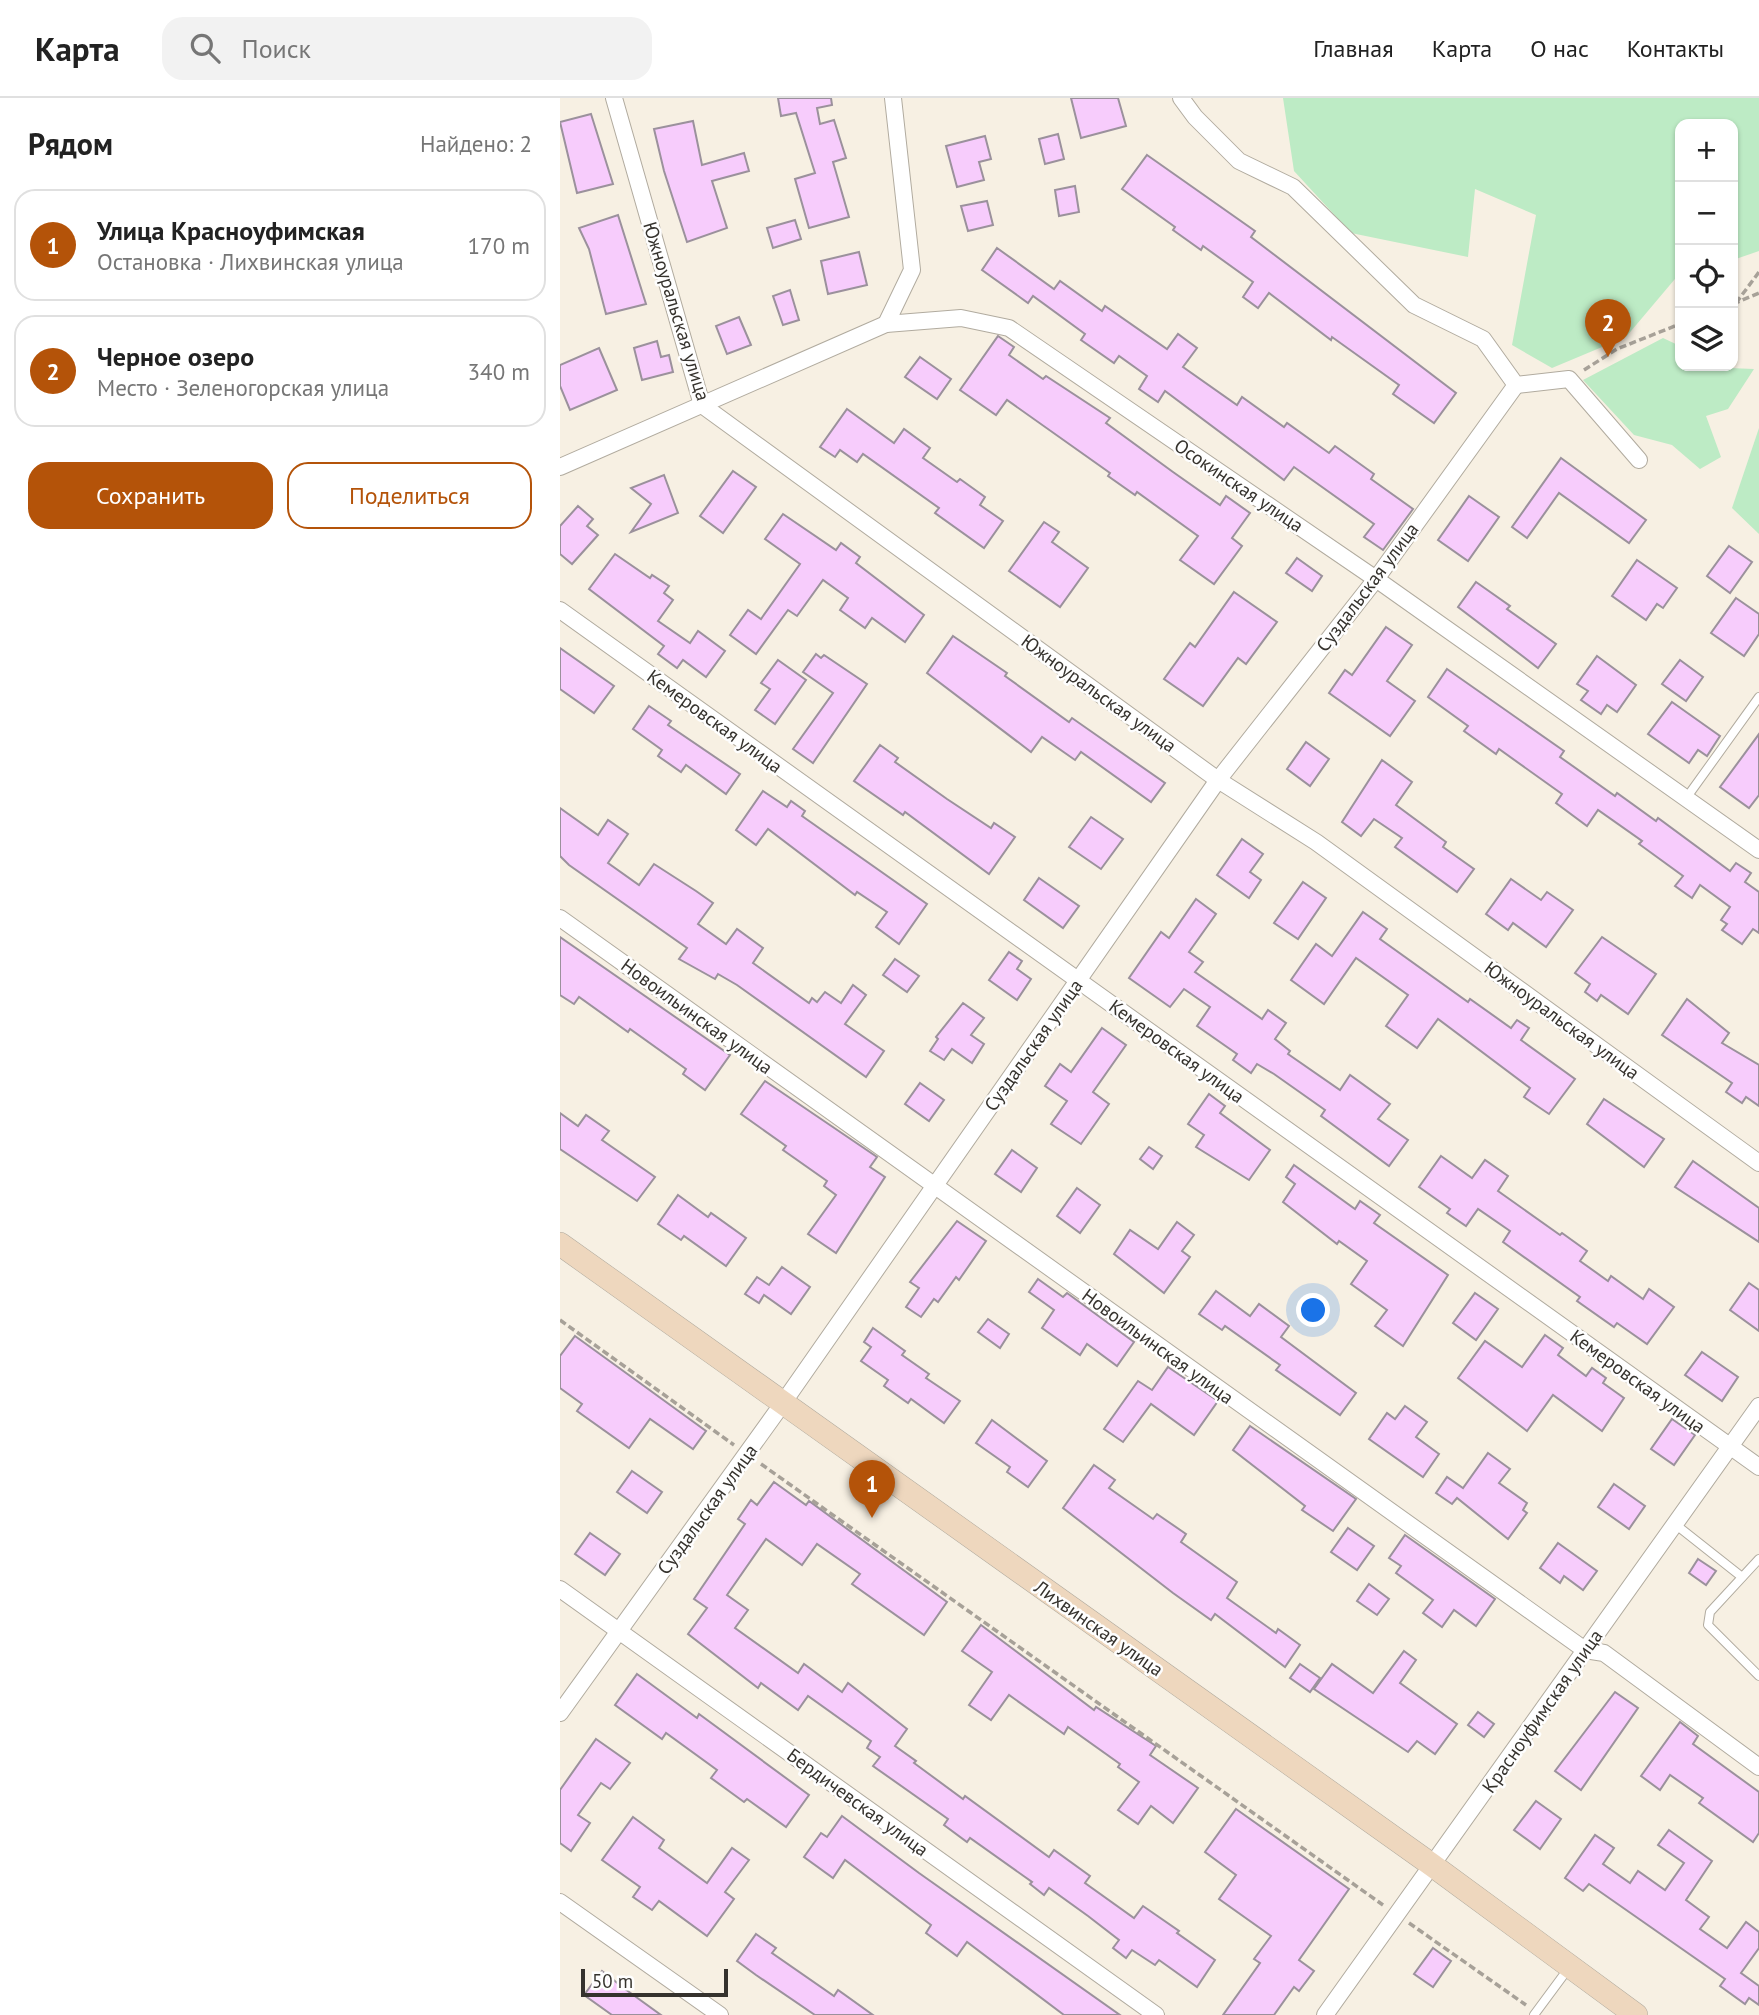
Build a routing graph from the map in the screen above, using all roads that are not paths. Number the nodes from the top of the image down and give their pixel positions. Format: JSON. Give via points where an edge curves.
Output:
{"nodes":[{"id":1,"x":614,"y":98,"type":"edge"},
{"id":2,"x":893,"y":98,"type":"edge"},
{"id":3,"x":1181,"y":98,"type":"edge"},
{"id":4,"x":886,"y":324,"type":"junction"},
{"id":5,"x":1516,"y":385,"type":"junction"},
{"id":6,"x":702,"y":405,"type":"junction"},
{"id":7,"x":1639,"y":460,"type":"dead end"},
{"id":8,"x":560,"y":467,"type":"edge"},
{"id":9,"x":1376,"y":579,"type":"junction"},
{"id":10,"x":560,"y":610,"type":"edge"},
{"id":11,"x":1759,"y":697,"type":"edge"},
{"id":12,"x":1218,"y":780,"type":"junction"},
{"id":13,"x":1686,"y":797,"type":"junction"},
{"id":14,"x":1759,"y":850,"type":"edge"},
{"id":15,"x":560,"y":918,"type":"edge"},
{"id":16,"x":1078,"y":981,"type":"junction"},
{"id":17,"x":1759,"y":1163,"type":"edge"},
{"id":18,"x":933,"y":1185,"type":"junction"},
{"id":19,"x":560,"y":1244,"type":"edge"},
{"id":20,"x":783,"y":1403,"type":"junction"},
{"id":21,"x":1759,"y":1406,"type":"edge"},
{"id":22,"x":1730,"y":1447,"type":"junction"},
{"id":23,"x":1759,"y":1467,"type":"edge"},
{"id":24,"x":1675,"y":1524,"type":"junction"},
{"id":25,"x":1759,"y":1559,"type":"edge"},
{"id":26,"x":1742,"y":1577,"type":"junction"},
{"id":27,"x":560,"y":1589,"type":"edge"},
{"id":28,"x":620,"y":1631,"type":"junction"},
{"id":29,"x":1585,"y":1650,"type":"junction"},
{"id":30,"x":1759,"y":1676,"type":"edge"},
{"id":31,"x":560,"y":1713,"type":"edge"},
{"id":32,"x":1759,"y":1767,"type":"edge"},
{"id":33,"x":1432,"y":1866,"type":"junction"},
{"id":34,"x":560,"y":1902,"type":"edge"},
{"id":35,"x":1569,"y":1966,"type":"junction"},
{"id":36,"x":1535,"y":2014,"type":"edge"},
{"id":37,"x":720,"y":2015,"type":"edge"},
{"id":38,"x":1156,"y":2015,"type":"edge"},
{"id":39,"x":1325,"y":2015,"type":"edge"},
{"id":40,"x":1636,"y":2015,"type":"edge"}],
"edges":[{"from":1,"to":6,"type":"street","name":"Южноуральская улица"},
{"from":2,"to":4,"type":"street","via":[[912,270]]},
{"from":3,"to":5,"type":"street","via":[[1239,161],[1293,187],[1414,306],[1483,339]]},
{"from":4,"to":6,"type":"street","name":"Осокинская улица"},
{"from":4,"to":9,"type":"street","name":"Осокинская улица","via":[[961,318],[1009,328]]},
{"from":5,"to":7,"type":"street","via":[[1569,379]]},
{"from":5,"to":9,"type":"street","name":"Суздальская улица"},
{"from":6,"to":8,"type":"street","name":"Осокинская улица"},
{"from":6,"to":12,"type":"street","name":"Южноуральская улица"},
{"from":9,"to":12,"type":"street","name":"Суздальская улица"},
{"from":9,"to":13,"type":"street","name":"Осокинская улица"},
{"from":10,"to":16,"type":"street","name":"Кемеровская улица"},
{"from":11,"to":13,"type":"lane"},
{"from":12,"to":16,"type":"street","name":"Суздальская улица"},
{"from":12,"to":17,"type":"street","name":"Южноуральская улица","via":[[1316,842]]},
{"from":13,"to":14,"type":"street","name":"Осокинская улица"},
{"from":15,"to":18,"type":"street","name":"Новоильинская улица"},
{"from":16,"to":18,"type":"street","name":"Суздальская улица"},
{"from":16,"to":22,"type":"street","name":"Кемеровская улица"},
{"from":18,"to":20,"type":"street","name":"Суздальская улица"},
{"from":18,"to":29,"type":"street","name":"Новоильинская улица"},
{"from":19,"to":20,"type":"main road","name":"Лихвинская улица"},
{"from":20,"to":28,"type":"street","name":"Суздальская улица"},
{"from":20,"to":33,"type":"main road","name":"Лихвинская улица"},
{"from":21,"to":22,"type":"street","name":"Красноуфимская улица"},
{"from":22,"to":23,"type":"street","name":"Кемеровская улица"},
{"from":22,"to":24,"type":"street","name":"Красноуфимская улица"},
{"from":24,"to":26,"type":"lane"},
{"from":24,"to":29,"type":"street","name":"Красноуфимская улица"},
{"from":25,"to":26,"type":"lane"},
{"from":26,"to":30,"type":"lane","via":[[1710,1612],[1708,1625]]},
{"from":27,"to":28,"type":"street","name":"Бердичевская улица"},
{"from":28,"to":31,"type":"street","name":"Суздальская улица"},
{"from":28,"to":38,"type":"street","name":"Бердичевская улица"},
{"from":29,"to":32,"type":"street","name":"Новоильинская улица","via":[[1604,1653]]},
{"from":29,"to":33,"type":"street","name":"Красноуфимская улица"},
{"from":33,"to":35,"type":"main road","name":"Лихвинская улица"},
{"from":33,"to":39,"type":"street","name":"Красноуфимская улица"},
{"from":34,"to":37,"type":"street"},
{"from":35,"to":36,"type":"lane"},
{"from":35,"to":40,"type":"main road","name":"Лихвинская улица"}]}
